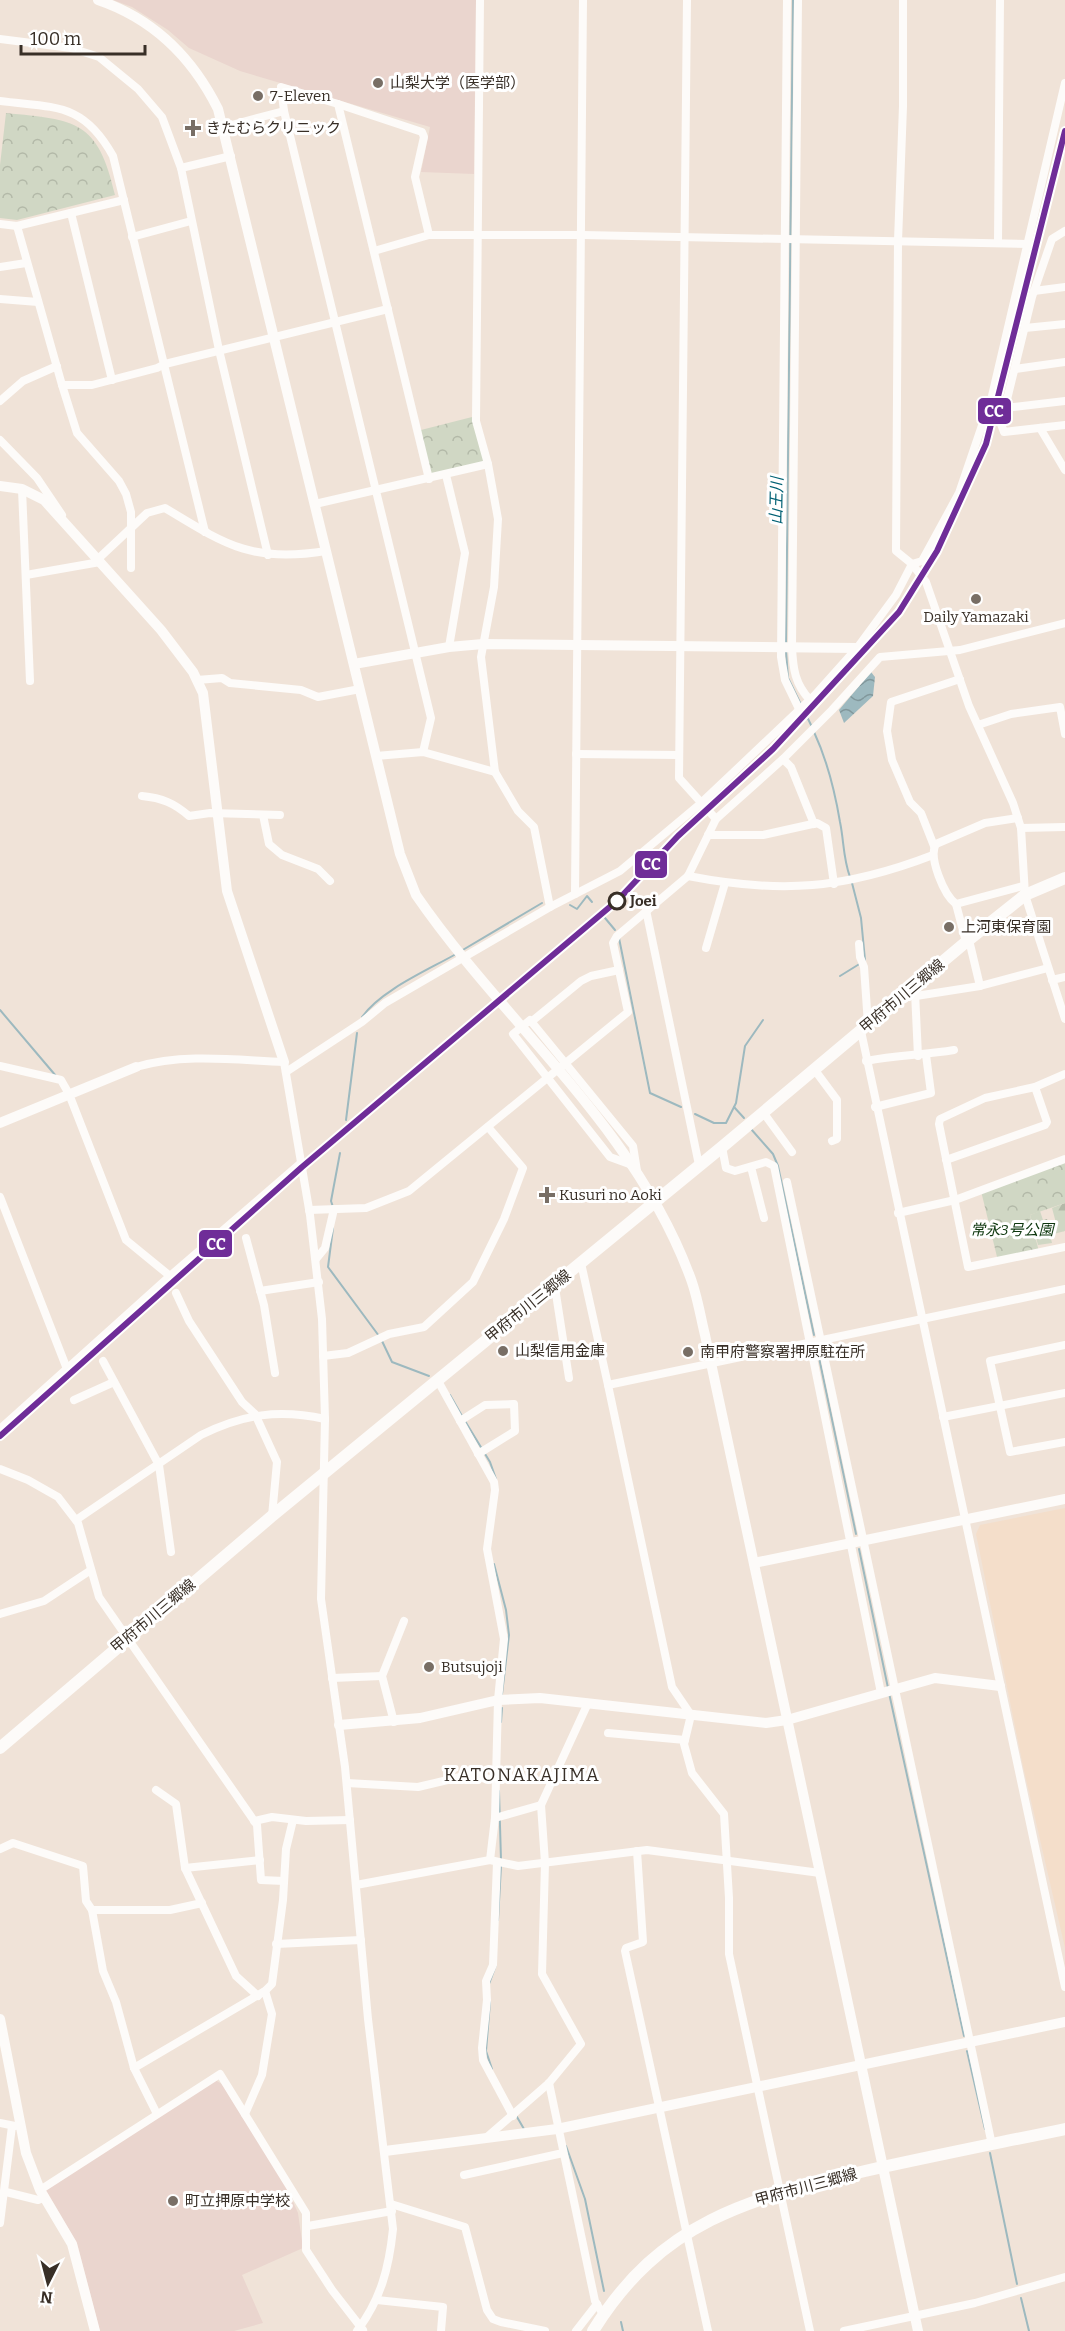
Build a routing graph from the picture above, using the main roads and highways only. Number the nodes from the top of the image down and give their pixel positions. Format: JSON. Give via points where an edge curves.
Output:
{"nodes":[{"id":1,"x":1065,"y":878,"type":"edge"},
{"id":2,"x":0,"y":1748,"type":"edge"},
{"id":3,"x":1065,"y":2129,"type":"edge"},
{"id":4,"x":599,"y":2325,"type":"edge"}],
"edges":[{"from":1,"to":2,"type":"main road","name":"甲府市川三郷線","via":[[1024,890],[915,990],[272,1516]]},
{"from":3,"to":4,"type":"main road","name":"甲府市川三郷線","via":[[780,2191],[734,2207],[687,2233],[641,2270]]}]}
